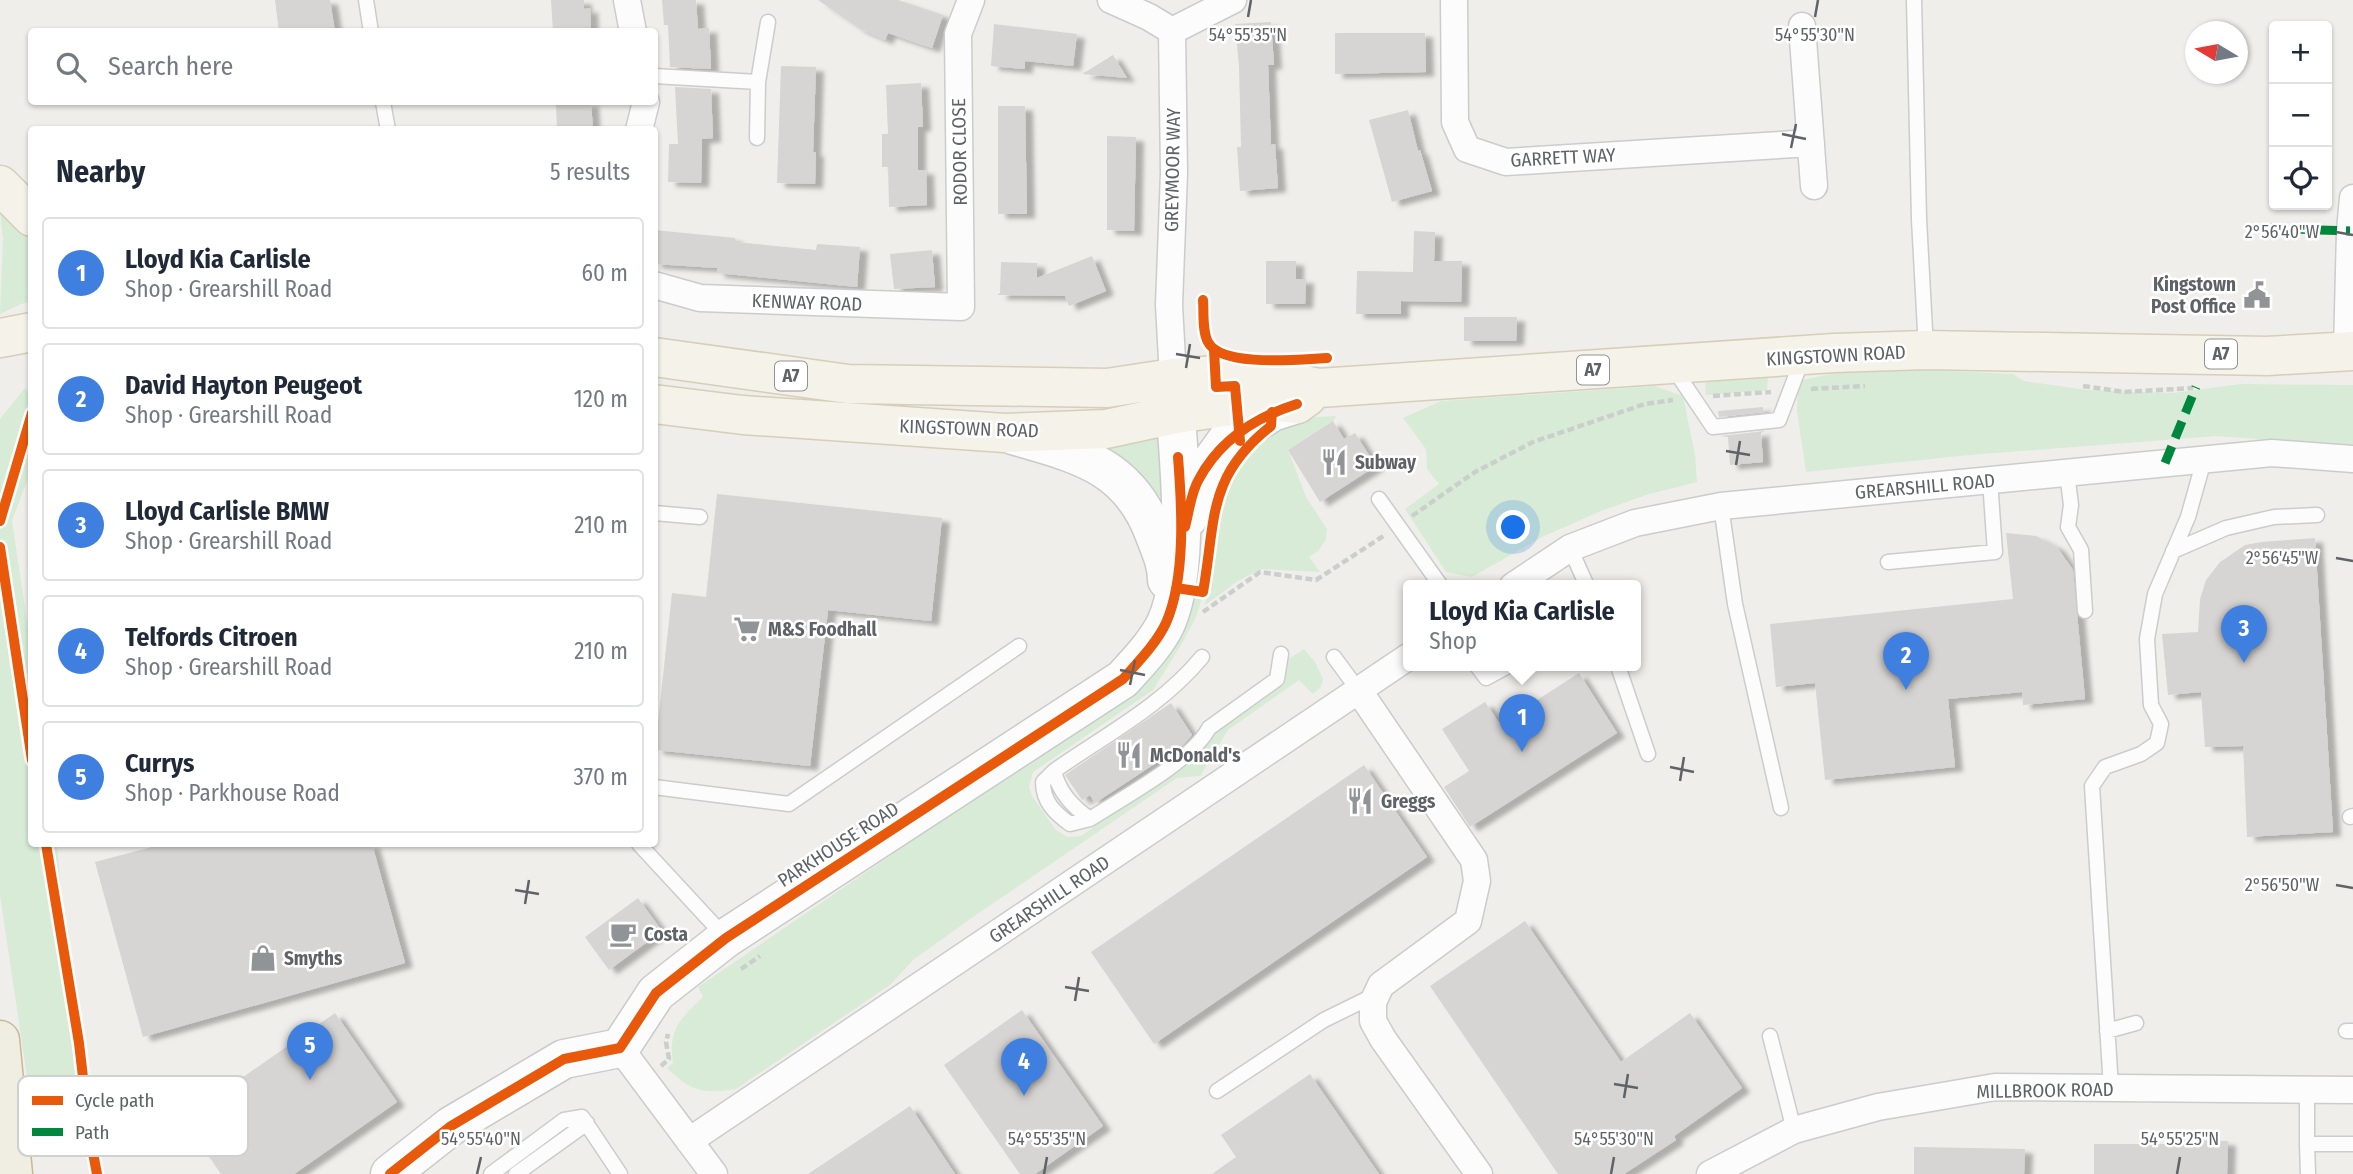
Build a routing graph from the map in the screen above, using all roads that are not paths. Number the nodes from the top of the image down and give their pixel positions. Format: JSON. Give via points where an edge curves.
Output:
{"nodes":[{"id":1,"x":366,"y":0,"type":"edge"},
{"id":2,"x":626,"y":0,"type":"edge"},
{"id":3,"x":971,"y":0,"type":"edge"},
{"id":4,"x":1111,"y":0,"type":"edge"},
{"id":5,"x":1233,"y":0,"type":"edge"},
{"id":6,"x":1454,"y":0,"type":"edge"},
{"id":7,"x":1914,"y":0,"type":"edge"},
{"id":8,"x":768,"y":22,"type":"dead end"},
{"id":9,"x":1802,"y":26,"type":"dead end"},
{"id":10,"x":370,"y":28,"type":"edge"},
{"id":11,"x":632,"y":28,"type":"edge"},
{"id":12,"x":1172,"y":31,"type":"junction"},
{"id":13,"x":658,"y":76,"type":"edge"},
{"id":14,"x":758,"y":82,"type":"junction"},
{"id":15,"x":384,"y":105,"type":"edge"},
{"id":16,"x":645,"y":105,"type":"edge"},
{"id":17,"x":387,"y":126,"type":"edge"},
{"id":18,"x":640,"y":126,"type":"edge"},
{"id":19,"x":757,"y":138,"type":"dead end"},
{"id":20,"x":1811,"y":143,"type":"junction"},
{"id":21,"x":0,"y":185,"type":"edge"},
{"id":22,"x":1814,"y":187,"type":"dead end"},
{"id":23,"x":2353,"y":198,"type":"edge"},
{"id":24,"x":28,"y":213,"type":"edge"},
{"id":25,"x":658,"y":286,"type":"edge"},
{"id":26,"x":961,"y":307,"type":"joint"},
{"id":27,"x":28,"y":333,"type":"edge"},
{"id":28,"x":0,"y":338,"type":"edge"},
{"id":29,"x":1926,"y":351,"type":"junction"},
{"id":30,"x":2350,"y":351,"type":"edge"},
{"id":31,"x":1803,"y":356,"type":"junction"},
{"id":32,"x":658,"y":358,"type":"edge"},
{"id":33,"x":1672,"y":366,"type":"junction"},
{"id":34,"x":1174,"y":396,"type":"junction"},
{"id":35,"x":1308,"y":396,"type":"junction"},
{"id":36,"x":658,"y":404,"type":"edge"},
{"id":37,"x":1005,"y":433,"type":"junction"},
{"id":38,"x":2353,"y":459,"type":"edge"},
{"id":39,"x":2204,"y":460,"type":"junction"},
{"id":40,"x":2067,"y":472,"type":"junction"},
{"id":41,"x":1990,"y":480,"type":"junction"},
{"id":42,"x":1379,"y":499,"type":"dead end"},
{"id":43,"x":1721,"y":506,"type":"junction"},
{"id":44,"x":658,"y":513,"type":"edge"},
{"id":45,"x":2317,"y":515,"type":"dead end"},
{"id":46,"x":700,"y":517,"type":"dead end"},
{"id":47,"x":1180,"y":547,"type":"junction"},
{"id":48,"x":1570,"y":548,"type":"junction"},
{"id":49,"x":2173,"y":551,"type":"junction"},
{"id":50,"x":1888,"y":562,"type":"dead end"},
{"id":51,"x":1437,"y":580,"type":"edge"},
{"id":52,"x":1522,"y":580,"type":"edge"},
{"id":53,"x":1584,"y":580,"type":"edge"},
{"id":54,"x":2085,"y":611,"type":"dead end"},
{"id":55,"x":1166,"y":624,"type":"junction"},
{"id":56,"x":1019,"y":646,"type":"dead end"},
{"id":57,"x":1281,"y":654,"type":"dead end"},
{"id":58,"x":1202,"y":657,"type":"dead end"},
{"id":59,"x":1334,"y":657,"type":"dead end"},
{"id":60,"x":1403,"y":660,"type":"edge"},
{"id":61,"x":1481,"y":671,"type":"edge"},
{"id":62,"x":1499,"y":671,"type":"edge"},
{"id":63,"x":1620,"y":671,"type":"edge"},
{"id":64,"x":1359,"y":691,"type":"junction"},
{"id":65,"x":1648,"y":754,"type":"dead end"},
{"id":66,"x":658,"y":788,"type":"edge"},
{"id":67,"x":1781,"y":808,"type":"dead end"},
{"id":68,"x":642,"y":847,"type":"edge"},
{"id":69,"x":726,"y":938,"type":"junction"},
{"id":70,"x":1377,"y":994,"type":"junction"},
{"id":71,"x":2136,"y":1023,"type":"dead end"},
{"id":72,"x":2107,"y":1031,"type":"junction"},
{"id":73,"x":1770,"y":1036,"type":"dead end"},
{"id":74,"x":0,"y":1040,"type":"edge"},
{"id":75,"x":620,"y":1048,"type":"junction"},
{"id":76,"x":2111,"y":1088,"type":"junction"},
{"id":77,"x":2307,"y":1090,"type":"junction"},
{"id":78,"x":2353,"y":1090,"type":"edge"},
{"id":79,"x":1217,"y":1091,"type":"dead end"},
{"id":80,"x":587,"y":1123,"type":"junction"},
{"id":81,"x":1794,"y":1130,"type":"junction"},
{"id":82,"x":9,"y":1133,"type":"junction"},
{"id":83,"x":18,"y":1133,"type":"edge"},
{"id":84,"x":689,"y":1141,"type":"junction"},
{"id":85,"x":2307,"y":1144,"type":"junction"},
{"id":86,"x":2353,"y":1144,"type":"edge"},
{"id":87,"x":13,"y":1174,"type":"edge"},
{"id":88,"x":390,"y":1174,"type":"edge"},
{"id":89,"x":491,"y":1174,"type":"edge"},
{"id":90,"x":516,"y":1174,"type":"edge"},
{"id":91,"x":620,"y":1174,"type":"edge"},
{"id":92,"x":714,"y":1174,"type":"edge"},
{"id":93,"x":1479,"y":1174,"type":"edge"},
{"id":94,"x":1710,"y":1174,"type":"edge"},
{"id":95,"x":2308,"y":1174,"type":"edge"}],
"edges":[{"from":1,"to":10,"type":"lane"},
{"from":2,"to":11,"type":"street"},
{"from":3,"to":26,"type":"street","name":"RODOR CLOSE","via":[[958,34]]},
{"from":4,"to":12,"type":"street"},
{"from":5,"to":12,"type":"street"},
{"from":6,"to":20,"type":"street","name":"GARRETT WAY","via":[[1455,121],[1467,149],[1506,162]]},
{"from":7,"to":29,"type":"lane"},
{"from":8,"to":14,"type":"lane"},
{"from":9,"to":20,"type":"street"},
{"from":12,"to":34,"type":"street","name":"GREYMOOR WAY","via":[[1174,173],[1169,305]]},
{"from":13,"to":14,"type":"lane"},
{"from":14,"to":19,"type":"lane"},
{"from":15,"to":17,"type":"lane"},
{"from":16,"to":18,"type":"street"},
{"from":20,"to":22,"type":"street"},
{"from":21,"to":24,"type":"main road"},
{"from":23,"to":30,"type":"street"},
{"from":25,"to":26,"type":"street","name":"KENWAY ROAD","via":[[700,299]]},
{"from":27,"to":28,"type":"main road"},
{"from":29,"to":30,"type":"main road","name":"KINGSTOWN ROAD","number":"A7","via":[[2267,356]]},
{"from":29,"to":31,"type":"main road","name":"KINGSTOWN ROAD","number":"A7"},
{"from":31,"to":33,"type":"main road","name":"KINGSTOWN ROAD","number":"A7"},
{"from":31,"to":33,"type":"lane","via":[[1779,420],[1713,427]]},
{"from":32,"to":34,"type":"main road","name":"KINGSTOWN ROAD","number":"A7","via":[[848,384],[1107,388]]},
{"from":33,"to":35,"type":"main road","name":"KINGSTOWN ROAD","number":"A7"},
{"from":34,"to":35,"type":"main road","name":"KINGSTOWN ROAD","number":"A7","via":[[1267,401]]},
{"from":34,"to":37,"type":"main road","name":"KINGSTOWN ROAD","number":"A7","via":[[1106,429]]},
{"from":34,"to":47,"type":"street","name":"PARKHOUSE ROAD"},
{"from":35,"to":47,"type":"street","via":[[1227,440],[1198,480]]},
{"from":36,"to":37,"type":"main road","name":"KINGSTOWN ROAD","number":"A7","via":[[743,415]]},
{"from":37,"to":55,"type":"street","via":[[1094,462],[1128,486],[1148,517],[1167,567]]},
{"from":38,"to":39,"type":"street","name":"GREARSHILL ROAD","via":[[2272,453]]},
{"from":39,"to":40,"type":"street","name":"GREARSHILL ROAD"},
{"from":39,"to":49,"type":"lane"},
{"from":40,"to":41,"type":"street","name":"GREARSHILL ROAD"},
{"from":40,"to":54,"type":"lane","via":[[2068,527],[2081,550]]},
{"from":41,"to":43,"type":"street","name":"GREARSHILL ROAD"},
{"from":41,"to":50,"type":"lane","via":[[1995,552]]},
{"from":42,"to":51,"type":"lane"},
{"from":43,"to":48,"type":"street","name":"GREARSHILL ROAD","via":[[1635,523]]},
{"from":43,"to":67,"type":"lane","via":[[1735,604]]},
{"from":44,"to":46,"type":"lane"},
{"from":45,"to":49,"type":"lane","via":[[2274,517],[2226,528]]},
{"from":47,"to":55,"type":"street","name":"PARKHOUSE ROAD"},
{"from":48,"to":52,"type":"street","name":"GREARSHILL ROAD"},
{"from":48,"to":53,"type":"lane"},
{"from":49,"to":72,"type":"lane","via":[[2155,594],[2147,639],[2151,705],[2161,724],[2157,743],[2105,767],[2092,786]]},
{"from":55,"to":69,"type":"street","name":"PARKHOUSE ROAD","via":[[1123,679]]},
{"from":56,"to":66,"type":"lane","via":[[789,804]]},
{"from":57,"to":58,"type":"lane","via":[[1277,679],[1209,728],[1202,740],[1165,770],[1090,818],[1079,811],[1057,786],[1054,771],[1161,698]]},
{"from":59,"to":64,"type":"lane"},
{"from":60,"to":64,"type":"street","name":"GREARSHILL ROAD"},
{"from":61,"to":62,"type":"lane","via":[[1486,678]]},
{"from":63,"to":65,"type":"lane"},
{"from":64,"to":70,"type":"street","via":[[1474,860],[1477,881],[1468,921],[1381,985]]},
{"from":64,"to":84,"type":"street","name":"GREARSHILL ROAD"},
{"from":68,"to":69,"type":"lane"},
{"from":69,"to":75,"type":"street","name":"PARKHOUSE ROAD","via":[[656,993]]},
{"from":70,"to":79,"type":"lane","via":[[1324,1020]]},
{"from":70,"to":93,"type":"street","via":[[1373,1021],[1383,1039]]},
{"from":71,"to":72,"type":"lane"},
{"from":72,"to":76,"type":"lane"},
{"from":73,"to":81,"type":"lane"},
{"from":74,"to":82,"type":"highway"},
{"from":75,"to":84,"type":"street"},
{"from":75,"to":88,"type":"street","via":[[564,1059],[451,1126]]},
{"from":76,"to":77,"type":"street","name":"MILLBROOK ROAD"},
{"from":76,"to":81,"type":"street","name":"MILLBROOK ROAD","via":[[1995,1087],[1878,1107]]},
{"from":77,"to":78,"type":"street","name":"MILLBROOK ROAD"},
{"from":77,"to":85,"type":"lane"},
{"from":80,"to":89,"type":"lane","via":[[582,1117],[564,1120]]},
{"from":80,"to":90,"type":"lane"},
{"from":80,"to":91,"type":"lane"},
{"from":81,"to":94,"type":"street","name":"MILLBROOK ROAD"},
{"from":82,"to":83,"type":"lane"},
{"from":82,"to":87,"type":"highway"},
{"from":84,"to":92,"type":"street"},
{"from":85,"to":86,"type":"lane"},
{"from":85,"to":95,"type":"lane"}]}
